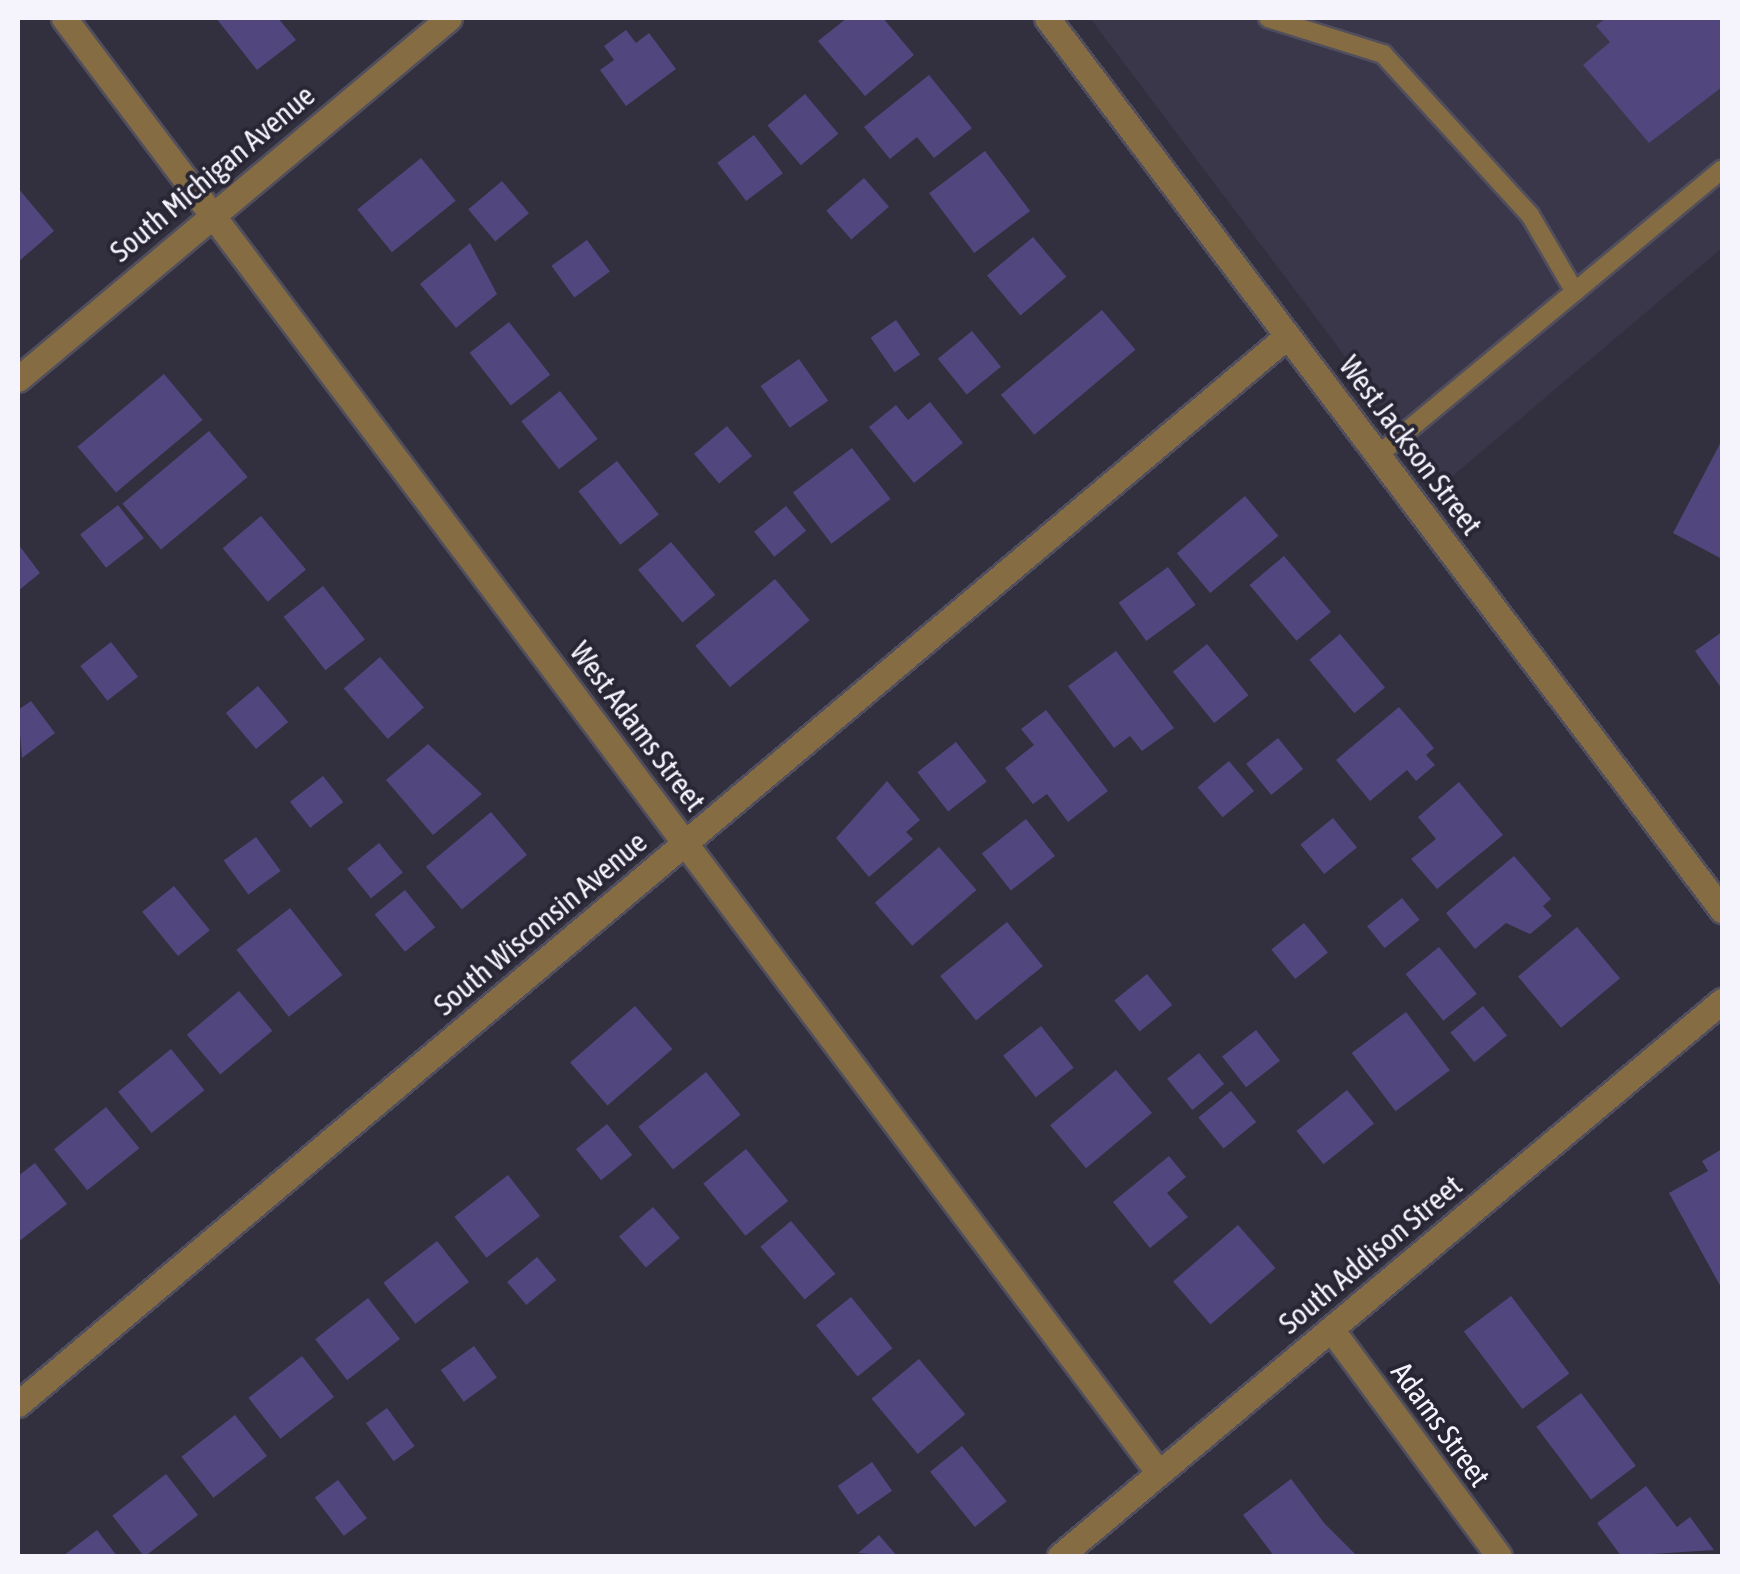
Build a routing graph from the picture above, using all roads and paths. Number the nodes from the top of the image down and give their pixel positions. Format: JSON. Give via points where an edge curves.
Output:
{"nodes":[{"id":1,"x":64,"y":18,"type":"edge"},
{"id":2,"x":449,"y":18,"type":"edge"},
{"id":3,"x":1048,"y":18,"type":"edge"},
{"id":4,"x":1268,"y":18,"type":"edge"},
{"id":5,"x":1722,"y":169,"type":"edge"},
{"id":6,"x":213,"y":215,"type":"junction"},
{"id":7,"x":1574,"y":292,"type":"junction"},
{"id":8,"x":1288,"y":336,"type":"junction"},
{"id":9,"x":18,"y":379,"type":"edge"},
{"id":10,"x":1378,"y":455,"type":"junction"},
{"id":11,"x":685,"y":842,"type":"junction"},
{"id":12,"x":1722,"y":910,"type":"edge"},
{"id":13,"x":1722,"y":1001,"type":"edge"},
{"id":14,"x":1332,"y":1329,"type":"junction"},
{"id":15,"x":18,"y":1404,"type":"edge"},
{"id":16,"x":1160,"y":1473,"type":"junction"},
{"id":17,"x":1060,"y":1556,"type":"edge"},
{"id":18,"x":1499,"y":1556,"type":"edge"}],
"edges":[{"from":1,"to":6,"type":"street","name":"West Adams Street"},
{"from":2,"to":6,"type":"street","name":"South Michigan Avenue"},
{"from":3,"to":8,"type":"street","name":"West Jackson Street"},
{"from":4,"to":7,"type":"lane","via":[[1393,63],[1530,215]]},
{"from":5,"to":7,"type":"lane"},
{"from":6,"to":9,"type":"street","name":"South Michigan Avenue"},
{"from":6,"to":11,"type":"street","name":"West Adams Street"},
{"from":7,"to":10,"type":"lane"},
{"from":8,"to":10,"type":"street","name":"West Jackson Street"},
{"from":8,"to":11,"type":"street","name":"South Wisconsin Avenue"},
{"from":10,"to":12,"type":"street","name":"West Jackson Street"},
{"from":11,"to":15,"type":"street","name":"South Wisconsin Avenue"},
{"from":11,"to":16,"type":"street","name":"West Adams Street"},
{"from":13,"to":14,"type":"street","name":"South Addison Street"},
{"from":14,"to":16,"type":"street","name":"South Addison Street"},
{"from":14,"to":18,"type":"street","name":"Adams Street"},
{"from":16,"to":17,"type":"street","name":"South Addison Street"}]}
